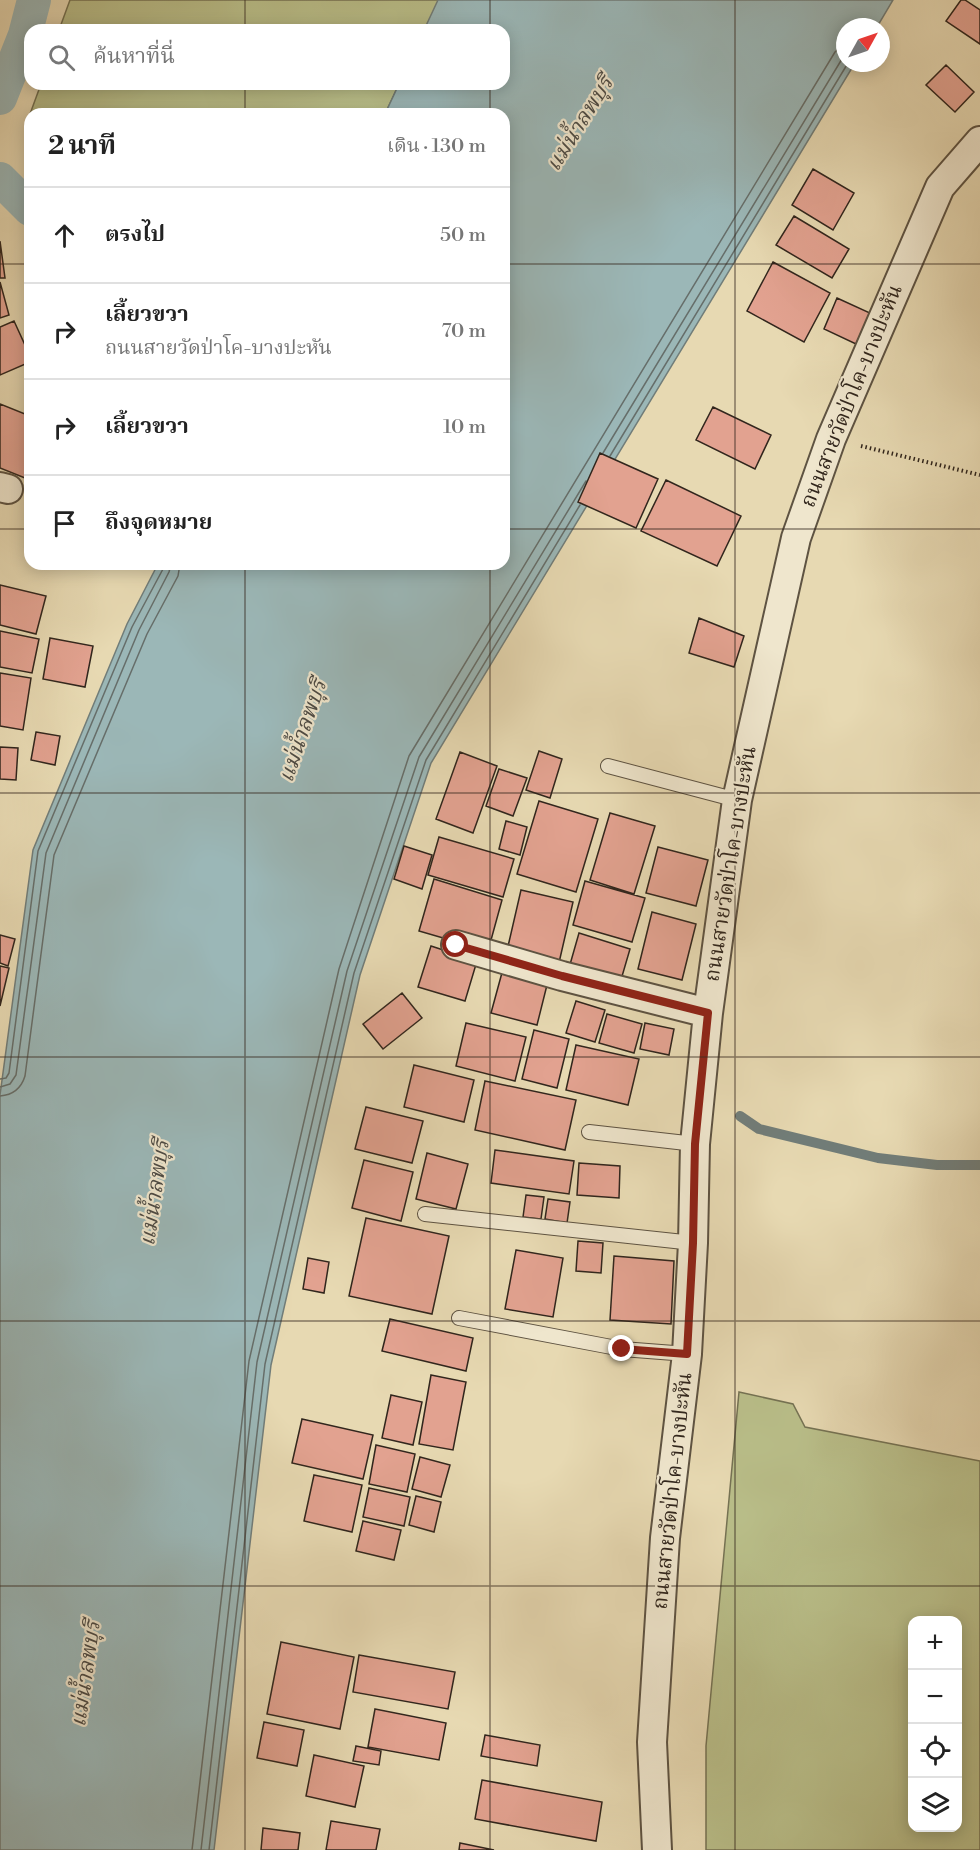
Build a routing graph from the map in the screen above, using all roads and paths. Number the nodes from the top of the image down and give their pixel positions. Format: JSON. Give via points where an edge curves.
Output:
{"nodes":[{"id":1,"x":980,"y":141,"type":"edge"},
{"id":2,"x":831,"y":439,"type":"junction"},
{"id":3,"x":980,"y":476,"type":"edge"},
{"id":4,"x":608,"y":766,"type":"dead end"},
{"id":5,"x":737,"y":800,"type":"junction"},
{"id":6,"x":456,"y":945,"type":"dead end"},
{"id":7,"x":708,"y":1013,"type":"junction"},
{"id":8,"x":590,"y":1132,"type":"dead end"},
{"id":9,"x":695,"y":1144,"type":"junction"},
{"id":10,"x":425,"y":1214,"type":"dead end"},
{"id":11,"x":693,"y":1243,"type":"junction"},
{"id":12,"x":459,"y":1318,"type":"dead end"},
{"id":13,"x":687,"y":1354,"type":"junction"},
{"id":14,"x":657,"y":1850,"type":"edge"}],
"edges":[{"from":1,"to":2,"type":"street","name":"ถนนสายวัดป่าโค-บางปะหัน","via":[[940,187]]},
{"from":2,"to":3,"type":"path"},
{"from":2,"to":5,"type":"street","name":"ถนนสายวัดป่าโค-บางปะหัน","via":[[796,538]]},
{"from":4,"to":5,"type":"lane"},
{"from":5,"to":7,"type":"street","name":"ถนนสายวัดป่าโค-บางปะหัน"},
{"from":6,"to":7,"type":"street"},
{"from":7,"to":9,"type":"street","name":"ถนนสายวัดป่าโค-บางปะหัน"},
{"from":8,"to":9,"type":"lane"},
{"from":9,"to":11,"type":"street","name":"ถนนสายวัดป่าโค-บางปะหัน"},
{"from":10,"to":11,"type":"lane"},
{"from":11,"to":13,"type":"street","name":"ถนนสายวัดป่าโค-บางปะหัน"},
{"from":12,"to":13,"type":"lane","via":[[622,1349]]},
{"from":13,"to":14,"type":"street","name":"ถนนสายวัดป่าโค-บางปะหัน","via":[[665,1538],[652,1742]]}]}
